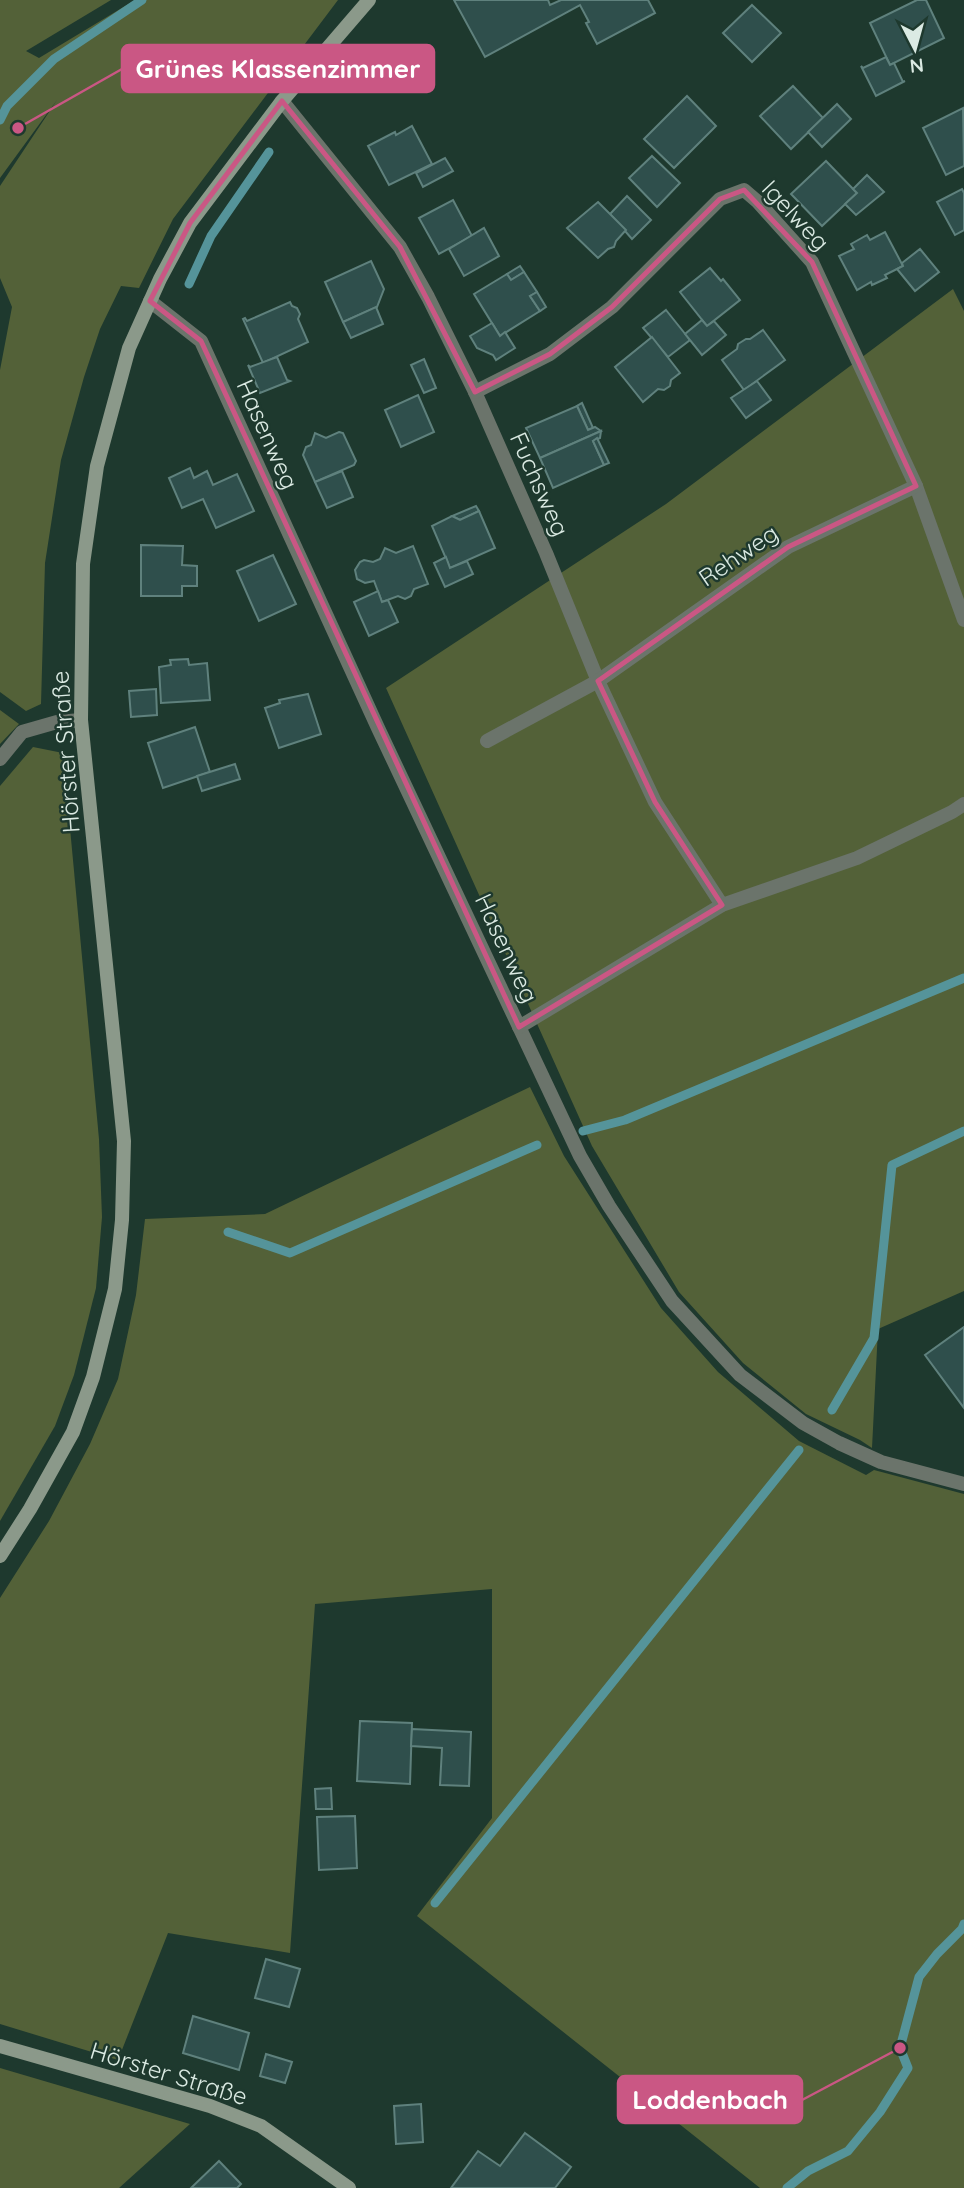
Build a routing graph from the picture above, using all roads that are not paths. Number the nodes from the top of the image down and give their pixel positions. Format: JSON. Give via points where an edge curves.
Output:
{"nodes":[{"id":1,"x":369,"y":0,"type":"edge"},
{"id":2,"x":282,"y":102,"type":"junction"},
{"id":3,"x":150,"y":301,"type":"junction"},
{"id":4,"x":475,"y":392,"type":"junction"},
{"id":5,"x":916,"y":486,"type":"junction"},
{"id":6,"x":964,"y":620,"type":"edge"},
{"id":7,"x":598,"y":681,"type":"junction"},
{"id":8,"x":81,"y":720,"type":"junction"},
{"id":9,"x":487,"y":741,"type":"dead end"},
{"id":10,"x":0,"y":759,"type":"edge"},
{"id":11,"x":964,"y":804,"type":"edge"},
{"id":12,"x":722,"y":905,"type":"junction"},
{"id":13,"x":519,"y":1027,"type":"junction"},
{"id":14,"x":964,"y":1484,"type":"edge"},
{"id":15,"x":0,"y":1556,"type":"edge"},
{"id":16,"x":0,"y":2046,"type":"edge"},
{"id":17,"x":349,"y":2188,"type":"edge"}],
"edges":[{"from":1,"to":2,"type":"street","name":"Hörster Straße"},
{"from":2,"to":3,"type":"street","name":"Hörster Straße","via":[[190,223]]},
{"from":2,"to":4,"type":"street","name":"Fuchsweg","via":[[400,247]]},
{"from":3,"to":8,"type":"street","name":"Hörster Straße","via":[[129,348],[97,466],[83,564]]},
{"from":3,"to":13,"type":"street","name":"Hasenweg","via":[[201,341]]},
{"from":4,"to":5,"type":"street","name":"Igelweg","via":[[550,354],[602,315],[720,199],[744,190],[812,262]]},
{"from":4,"to":7,"type":"street","name":"Fuchsweg"},
{"from":5,"to":6,"type":"street","name":"Igelweg"},
{"from":5,"to":7,"type":"street","name":"Rehweg","via":[[788,547]]},
{"from":7,"to":9,"type":"street","name":"Rehweg"},
{"from":7,"to":12,"type":"street","name":"Fuchsweg","via":[[655,802]]},
{"from":8,"to":10,"type":"street","via":[[22,732]]},
{"from":8,"to":15,"type":"street","name":"Hörster Straße","via":[[124,1140],[121,1233],[115,1289],[93,1377],[73,1432]]},
{"from":11,"to":12,"type":"street","via":[[857,858]]},
{"from":12,"to":13,"type":"street"},
{"from":13,"to":14,"type":"street","name":"Hasenweg","via":[[609,1206],[672,1301],[740,1375],[803,1423],[839,1443],[881,1462]]},
{"from":16,"to":17,"type":"street","name":"Hörster Straße","via":[[210,2106],[261,2126]]}]}
